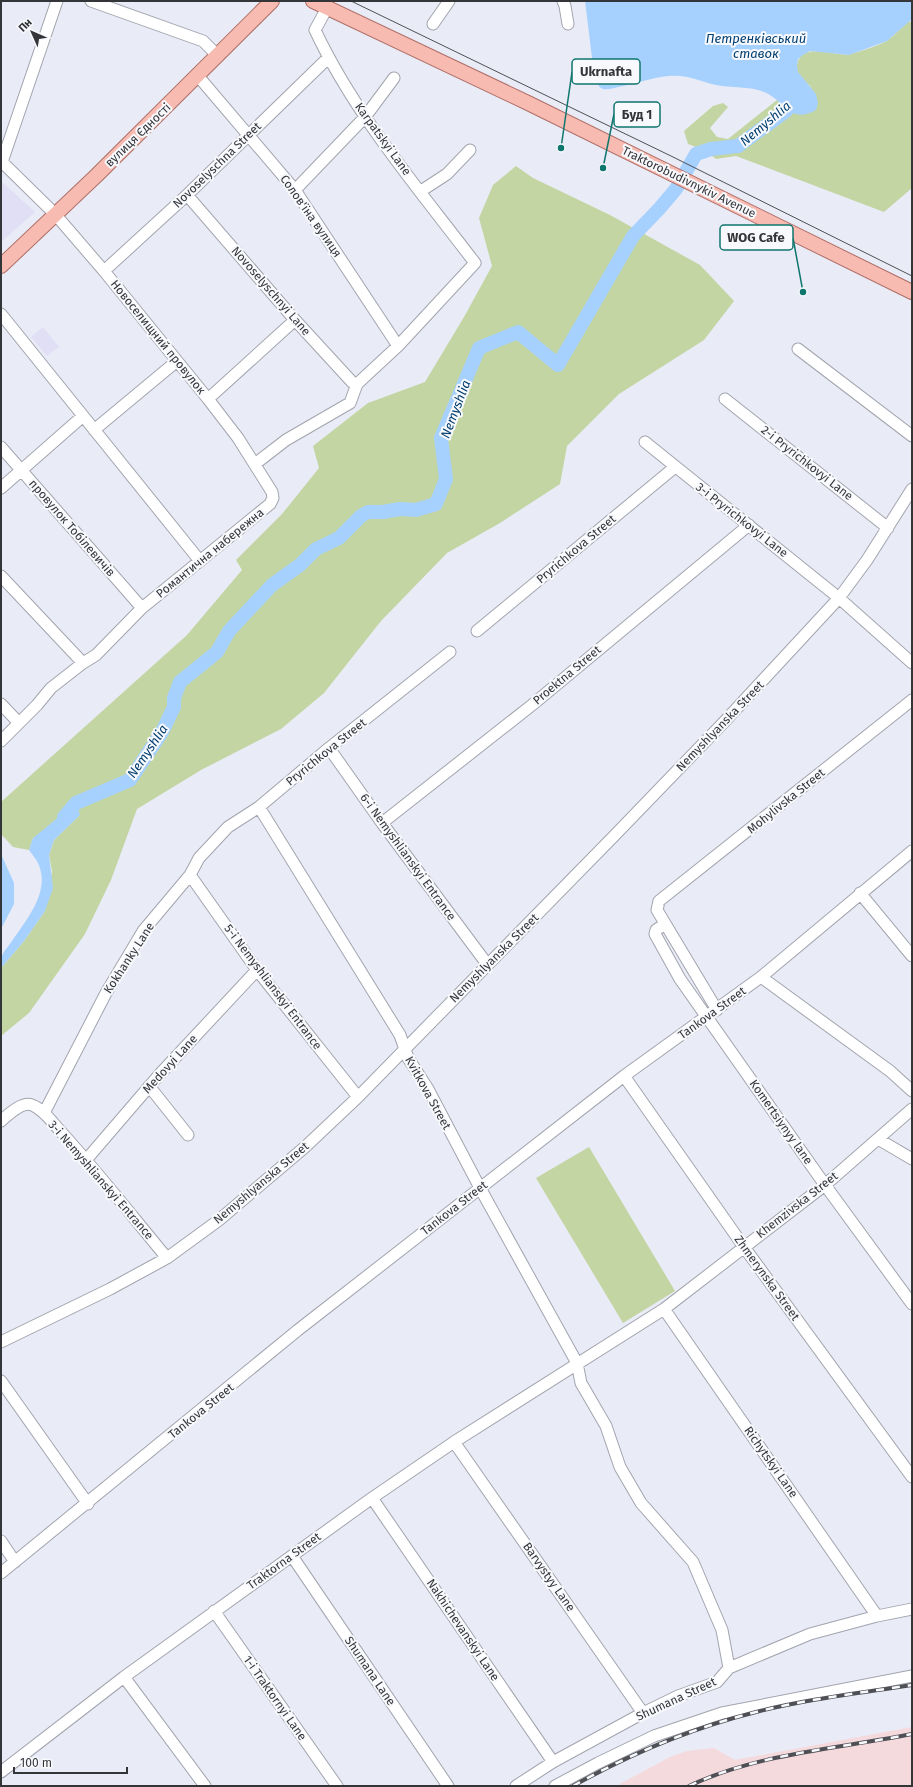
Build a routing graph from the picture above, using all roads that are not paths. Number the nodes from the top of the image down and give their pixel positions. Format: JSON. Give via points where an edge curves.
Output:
{"nodes":[{"id":1,"x":57,"y":1,"type":"edge"},
{"id":2,"x":91,"y":1,"type":"edge"},
{"id":3,"x":272,"y":1,"type":"edge"},
{"id":4,"x":313,"y":1,"type":"edge"},
{"id":5,"x":449,"y":1,"type":"edge"},
{"id":6,"x":563,"y":1,"type":"edge"},
{"id":7,"x":326,"y":8,"type":"junction"},
{"id":8,"x":433,"y":24,"type":"dead end"},
{"id":9,"x":568,"y":24,"type":"dead end"},
{"id":10,"x":218,"y":56,"type":"junction"},
{"id":11,"x":328,"y":58,"type":"junction"},
{"id":12,"x":198,"y":76,"type":"junction"},
{"id":13,"x":394,"y":78,"type":"dead end"},
{"id":14,"x":365,"y":117,"type":"junction"},
{"id":15,"x":249,"y":135,"type":"junction"},
{"id":16,"x":470,"y":150,"type":"dead end"},
{"id":17,"x":2,"y":162,"type":"edge"},
{"id":18,"x":295,"y":190,"type":"junction"},
{"id":19,"x":421,"y":191,"type":"junction"},
{"id":20,"x":187,"y":195,"type":"junction"},
{"id":21,"x":55,"y":214,"type":"junction"},
{"id":22,"x":1,"y":266,"type":"edge"},
{"id":23,"x":104,"y":271,"type":"junction"},
{"id":24,"x":912,"y":292,"type":"edge"},
{"id":25,"x":1,"y":314,"type":"edge"},
{"id":26,"x":295,"y":320,"type":"junction"},
{"id":27,"x":398,"y":346,"type":"junction"},
{"id":28,"x":798,"y":349,"type":"dead end"},
{"id":29,"x":177,"y":361,"type":"junction"},
{"id":30,"x":357,"y":384,"type":"junction"},
{"id":31,"x":208,"y":399,"type":"junction"},
{"id":32,"x":725,"y":399,"type":"dead end"},
{"id":33,"x":83,"y":416,"type":"junction"},
{"id":34,"x":94,"y":430,"type":"junction"},
{"id":35,"x":912,"y":436,"type":"edge"},
{"id":36,"x":645,"y":442,"type":"dead end"},
{"id":37,"x":1,"y":448,"type":"edge"},
{"id":38,"x":255,"y":464,"type":"junction"},
{"id":39,"x":675,"y":468,"type":"junction"},
{"id":40,"x":21,"y":470,"type":"junction"},
{"id":41,"x":1,"y":488,"type":"edge"},
{"id":42,"x":912,"y":489,"type":"edge"},
{"id":43,"x":749,"y":525,"type":"junction"},
{"id":44,"x":888,"y":528,"type":"junction"},
{"id":45,"x":200,"y":561,"type":"junction"},
{"id":46,"x":1,"y":576,"type":"edge"},
{"id":47,"x":839,"y":598,"type":"junction"},
{"id":48,"x":142,"y":608,"type":"junction"},
{"id":49,"x":477,"y":631,"type":"dead end"},
{"id":50,"x":450,"y":652,"type":"dead end"},
{"id":51,"x":83,"y":663,"type":"junction"},
{"id":52,"x":912,"y":663,"type":"edge"},
{"id":53,"x":912,"y":700,"type":"edge"},
{"id":54,"x":1,"y":704,"type":"edge"},
{"id":55,"x":19,"y":723,"type":"junction"},
{"id":56,"x":1,"y":741,"type":"edge"},
{"id":57,"x":329,"y":748,"type":"junction"},
{"id":58,"x":259,"y":807,"type":"junction"},
{"id":59,"x":382,"y":823,"type":"junction"},
{"id":60,"x":912,"y":851,"type":"edge"},
{"id":61,"x":190,"y":875,"type":"junction"},
{"id":62,"x":860,"y":893,"type":"junction"},
{"id":63,"x":665,"y":924,"type":"junction"},
{"id":64,"x":912,"y":956,"type":"edge"},
{"id":65,"x":488,"y":964,"type":"junction"},
{"id":66,"x":257,"y":970,"type":"junction"},
{"id":67,"x":761,"y":977,"type":"junction"},
{"id":68,"x":717,"y":1010,"type":"junction"},
{"id":69,"x":706,"y":1017,"type":"junction"},
{"id":70,"x":404,"y":1049,"type":"junction"},
{"id":71,"x":624,"y":1076,"type":"junction"},
{"id":72,"x":149,"y":1086,"type":"junction"},
{"id":73,"x":912,"y":1091,"type":"edge"},
{"id":74,"x":358,"y":1097,"type":"junction"},
{"id":75,"x":912,"y":1109,"type":"edge"},
{"id":76,"x":44,"y":1113,"type":"junction"},
{"id":77,"x":1,"y":1121,"type":"edge"},
{"id":78,"x":188,"y":1135,"type":"dead end"},
{"id":79,"x":878,"y":1139,"type":"junction"},
{"id":80,"x":912,"y":1159,"type":"edge"},
{"id":81,"x":86,"y":1160,"type":"junction"},
{"id":82,"x":825,"y":1185,"type":"junction"},
{"id":83,"x":480,"y":1188,"type":"junction"},
{"id":84,"x":744,"y":1247,"type":"junction"},
{"id":85,"x":167,"y":1258,"type":"junction"},
{"id":86,"x":912,"y":1304,"type":"edge"},
{"id":87,"x":664,"y":1309,"type":"junction"},
{"id":88,"x":1,"y":1342,"type":"edge"},
{"id":89,"x":577,"y":1362,"type":"junction"},
{"id":90,"x":1,"y":1381,"type":"edge"},
{"id":91,"x":454,"y":1442,"type":"junction"},
{"id":92,"x":912,"y":1477,"type":"edge"},
{"id":93,"x":372,"y":1498,"type":"junction"},
{"id":94,"x":88,"y":1504,"type":"junction"},
{"id":95,"x":1,"y":1541,"type":"edge"},
{"id":96,"x":292,"y":1556,"type":"junction"},
{"id":97,"x":15,"y":1562,"type":"junction"},
{"id":98,"x":1,"y":1574,"type":"edge"},
{"id":99,"x":912,"y":1609,"type":"edge"},
{"id":100,"x":214,"y":1611,"type":"junction"},
{"id":101,"x":877,"y":1616,"type":"junction"},
{"id":102,"x":729,"y":1668,"type":"junction"},
{"id":103,"x":912,"y":1676,"type":"edge"},
{"id":104,"x":124,"y":1677,"type":"junction"},
{"id":105,"x":644,"y":1713,"type":"junction"},
{"id":106,"x":553,"y":1762,"type":"junction"},
{"id":107,"x":1,"y":1772,"type":"edge"},
{"id":108,"x":205,"y":1786,"type":"edge"},
{"id":109,"x":337,"y":1786,"type":"edge"},
{"id":110,"x":448,"y":1786,"type":"edge"},
{"id":111,"x":516,"y":1786,"type":"edge"},
{"id":112,"x":555,"y":1786,"type":"edge"}],
"edges":[{"from":1,"to":17,"type":"street"},
{"from":2,"to":10,"type":"street","via":[[203,41]]},
{"from":3,"to":10,"type":"main road","name":"вулиця Єдності"},
{"from":4,"to":7,"type":"main road","name":"Traktorobudivnykiv Avenue"},
{"from":5,"to":8,"type":"street"},
{"from":6,"to":9,"type":"street"},
{"from":7,"to":11,"type":"street","name":"Karpatskyi Lane","via":[[315,30]]},
{"from":7,"to":24,"type":"main road","name":"Traktorobudivnykiv Avenue","via":[[665,170]]},
{"from":10,"to":12,"type":"main road","name":"вулиця Єдності"},
{"from":11,"to":14,"type":"street","name":"Karpatskyi Lane"},
{"from":11,"to":15,"type":"street","name":"Novoselyschna Street"},
{"from":12,"to":15,"type":"street","name":"Солов'їна вулиця"},
{"from":12,"to":21,"type":"main road","name":"вулиця Єдності"},
{"from":13,"to":14,"type":"street"},
{"from":14,"to":18,"type":"street"},
{"from":14,"to":19,"type":"street","name":"Karpatskyi Lane"},
{"from":15,"to":18,"type":"street","name":"Солов'їна вулиця"},
{"from":15,"to":20,"type":"street","name":"Novoselyschna Street"},
{"from":16,"to":19,"type":"street","via":[[446,174]]},
{"from":17,"to":21,"type":"street","name":"Новоселищний провулок"},
{"from":18,"to":27,"type":"street","name":"Солов'їна вулиця"},
{"from":19,"to":27,"type":"street","name":"Karpatskyi Lane","via":[[475,263]]},
{"from":20,"to":23,"type":"street","name":"Novoselyschna Street"},
{"from":20,"to":26,"type":"street","name":"Novoselyschnyi Lane"},
{"from":21,"to":22,"type":"main road","name":"вулиця Єдності"},
{"from":21,"to":23,"type":"street","name":"Новоселищний провулок"},
{"from":23,"to":29,"type":"street","name":"Новоселищний провулок"},
{"from":25,"to":33,"type":"street"},
{"from":26,"to":30,"type":"street","name":"Novoselyschnyi Lane","via":[[352,382]]},
{"from":26,"to":31,"type":"street"},
{"from":27,"to":30,"type":"street"},
{"from":28,"to":35,"type":"street"},
{"from":29,"to":31,"type":"street","name":"Новоселищний провулок"},
{"from":29,"to":34,"type":"street"},
{"from":30,"to":38,"type":"street","via":[[350,403],[286,440]]},
{"from":31,"to":38,"type":"street","name":"Новоселищний провулок"},
{"from":32,"to":44,"type":"street","name":"2-i Pryrichkovyi Lane"},
{"from":33,"to":34,"type":"street"},
{"from":33,"to":40,"type":"street"},
{"from":34,"to":45,"type":"street"},
{"from":36,"to":39,"type":"street","name":"3-i Pryrichkovyi Lane"},
{"from":37,"to":40,"type":"street","name":"провулок Тобілевичів"},
{"from":38,"to":45,"type":"street","name":"Романтична набережна","via":[[274,498]]},
{"from":39,"to":43,"type":"street","name":"3-i Pryrichkovyi Lane"},
{"from":39,"to":49,"type":"street","name":"Pryrichkova Street"},
{"from":40,"to":41,"type":"street"},
{"from":40,"to":48,"type":"street","name":"провулок Тобілевичів"},
{"from":42,"to":44,"type":"street","name":"Nemyshlyanska Street"},
{"from":43,"to":47,"type":"street","name":"3-i Pryrichkovyi Lane"},
{"from":43,"to":59,"type":"street","name":"Proektna Street","via":[[532,704]]},
{"from":44,"to":47,"type":"street","name":"Nemyshlyanska Street"},
{"from":45,"to":48,"type":"street","name":"Романтична набережна"},
{"from":46,"to":51,"type":"street"},
{"from":47,"to":52,"type":"street","name":"3-i Pryrichkovyi Lane"},
{"from":47,"to":65,"type":"street","name":"Nemyshlyanska Street","via":[[725,721]]},
{"from":48,"to":51,"type":"street","name":"Романтична набережна","via":[[96,656]]},
{"from":50,"to":57,"type":"street","name":"Pryrichkova Street"},
{"from":51,"to":55,"type":"street","name":"Романтична набережна","via":[[51,688]]},
{"from":53,"to":63,"type":"street","name":"Mohylivska Street","via":[[659,901],[657,910]]},
{"from":54,"to":55,"type":"street"},
{"from":55,"to":56,"type":"street","name":"Романтична набережна"},
{"from":57,"to":58,"type":"street","name":"Pryrichkova Street"},
{"from":57,"to":59,"type":"street","name":"6-i Nemyshlianskyi Entrance"},
{"from":58,"to":61,"type":"street","name":"Kokhanky Lane","via":[[228,827],[199,858]]},
{"from":58,"to":70,"type":"street","name":"Kvitkova Street","via":[[400,1035]]},
{"from":59,"to":65,"type":"street","name":"6-i Nemyshlianskyi Entrance"},
{"from":60,"to":62,"type":"street","name":"Tankova Street"},
{"from":61,"to":66,"type":"street","name":"5-i Nemyshlianskyi Entrance"},
{"from":61,"to":76,"type":"street","name":"Kokhanky Lane","via":[[143,931],[106,993]]},
{"from":62,"to":64,"type":"street"},
{"from":62,"to":67,"type":"street","name":"Tankova Street"},
{"from":63,"to":68,"type":"street"},
{"from":63,"to":69,"type":"street","name":"Komertsiynyy lane","via":[[656,930],[655,934],[680,979]]},
{"from":65,"to":70,"type":"street","name":"Nemyshlyanska Street"},
{"from":66,"to":72,"type":"street","name":"Medovyi Lane"},
{"from":66,"to":74,"type":"street","name":"5-i Nemyshlianskyi Entrance"},
{"from":67,"to":68,"type":"street","name":"Tankova Street"},
{"from":67,"to":73,"type":"street","via":[[890,1071]]},
{"from":68,"to":69,"type":"street","name":"Tankova Street"},
{"from":69,"to":71,"type":"street","name":"Tankova Street"},
{"from":69,"to":82,"type":"street","name":"Komertsiynyy lane"},
{"from":70,"to":74,"type":"street","name":"Nemyshlyanska Street"},
{"from":70,"to":83,"type":"street","name":"Kvitkova Street"},
{"from":71,"to":83,"type":"street","name":"Tankova Street"},
{"from":71,"to":84,"type":"street","name":"Zhmerynska Street"},
{"from":72,"to":78,"type":"street"},
{"from":72,"to":81,"type":"street","name":"Medovyi Lane"},
{"from":74,"to":85,"type":"street","name":"Nemyshlyanska Street","via":[[236,1206]]},
{"from":75,"to":79,"type":"street","name":"Khemzivska Street"},
{"from":76,"to":77,"type":"street","name":"3-i Nemyshlianskyi Entrance","via":[[32,1104],[19,1107]]},
{"from":76,"to":81,"type":"street","name":"3-i Nemyshlianskyi Entrance"},
{"from":79,"to":80,"type":"street"},
{"from":79,"to":82,"type":"street","name":"Khemzivska Street"},
{"from":81,"to":85,"type":"street","name":"3-i Nemyshlianskyi Entrance"},
{"from":82,"to":84,"type":"street","name":"Khemzivska Street"},
{"from":82,"to":86,"type":"street","name":"Komertsiynyy lane"},
{"from":83,"to":89,"type":"street","name":"Kvitkova Street"},
{"from":83,"to":94,"type":"street","name":"Tankova Street","via":[[298,1330]]},
{"from":84,"to":87,"type":"street","name":"Khemzivska Street"},
{"from":84,"to":92,"type":"street","name":"Zhmerynska Street"},
{"from":85,"to":88,"type":"street","name":"Nemyshlyanska Street"},
{"from":87,"to":89,"type":"street","name":"Khemzivska Street"},
{"from":87,"to":101,"type":"street","name":"Richytskyi Lane"},
{"from":89,"to":91,"type":"street","name":"Traktorna Street"},
{"from":89,"to":102,"type":"street","name":"Kvitkova Street","via":[[581,1383],[606,1426],[620,1467],[641,1503],[693,1562],[722,1630]]},
{"from":90,"to":94,"type":"street"},
{"from":91,"to":93,"type":"street","name":"Traktorna Street"},
{"from":91,"to":105,"type":"street","name":"Barvystyy Lane"},
{"from":93,"to":96,"type":"street","name":"Traktorna Street"},
{"from":93,"to":106,"type":"street","name":"Nakhichevanskyi Lane"},
{"from":94,"to":97,"type":"street","name":"Tankova Street"},
{"from":95,"to":97,"type":"street"},
{"from":96,"to":100,"type":"street","name":"Traktorna Street"},
{"from":96,"to":110,"type":"street","name":"Shumana Lane"},
{"from":97,"to":98,"type":"street","name":"Tankova Street"},
{"from":99,"to":101,"type":"street","name":"Shumana Street"},
{"from":100,"to":104,"type":"street","name":"Traktorna Street"},
{"from":100,"to":109,"type":"street","name":"1-i Traktornyi Lane"},
{"from":101,"to":102,"type":"street","name":"Shumana Street","via":[[810,1634]]},
{"from":102,"to":105,"type":"street","name":"Shumana Street","via":[[717,1682],[678,1696]]},
{"from":103,"to":112,"type":"street","via":[[722,1713],[654,1736]]},
{"from":104,"to":107,"type":"street","name":"Traktorna Street"},
{"from":104,"to":108,"type":"street"},
{"from":105,"to":106,"type":"street","name":"Shumana Street"},
{"from":106,"to":111,"type":"street","name":"Shumana Street"}]}
